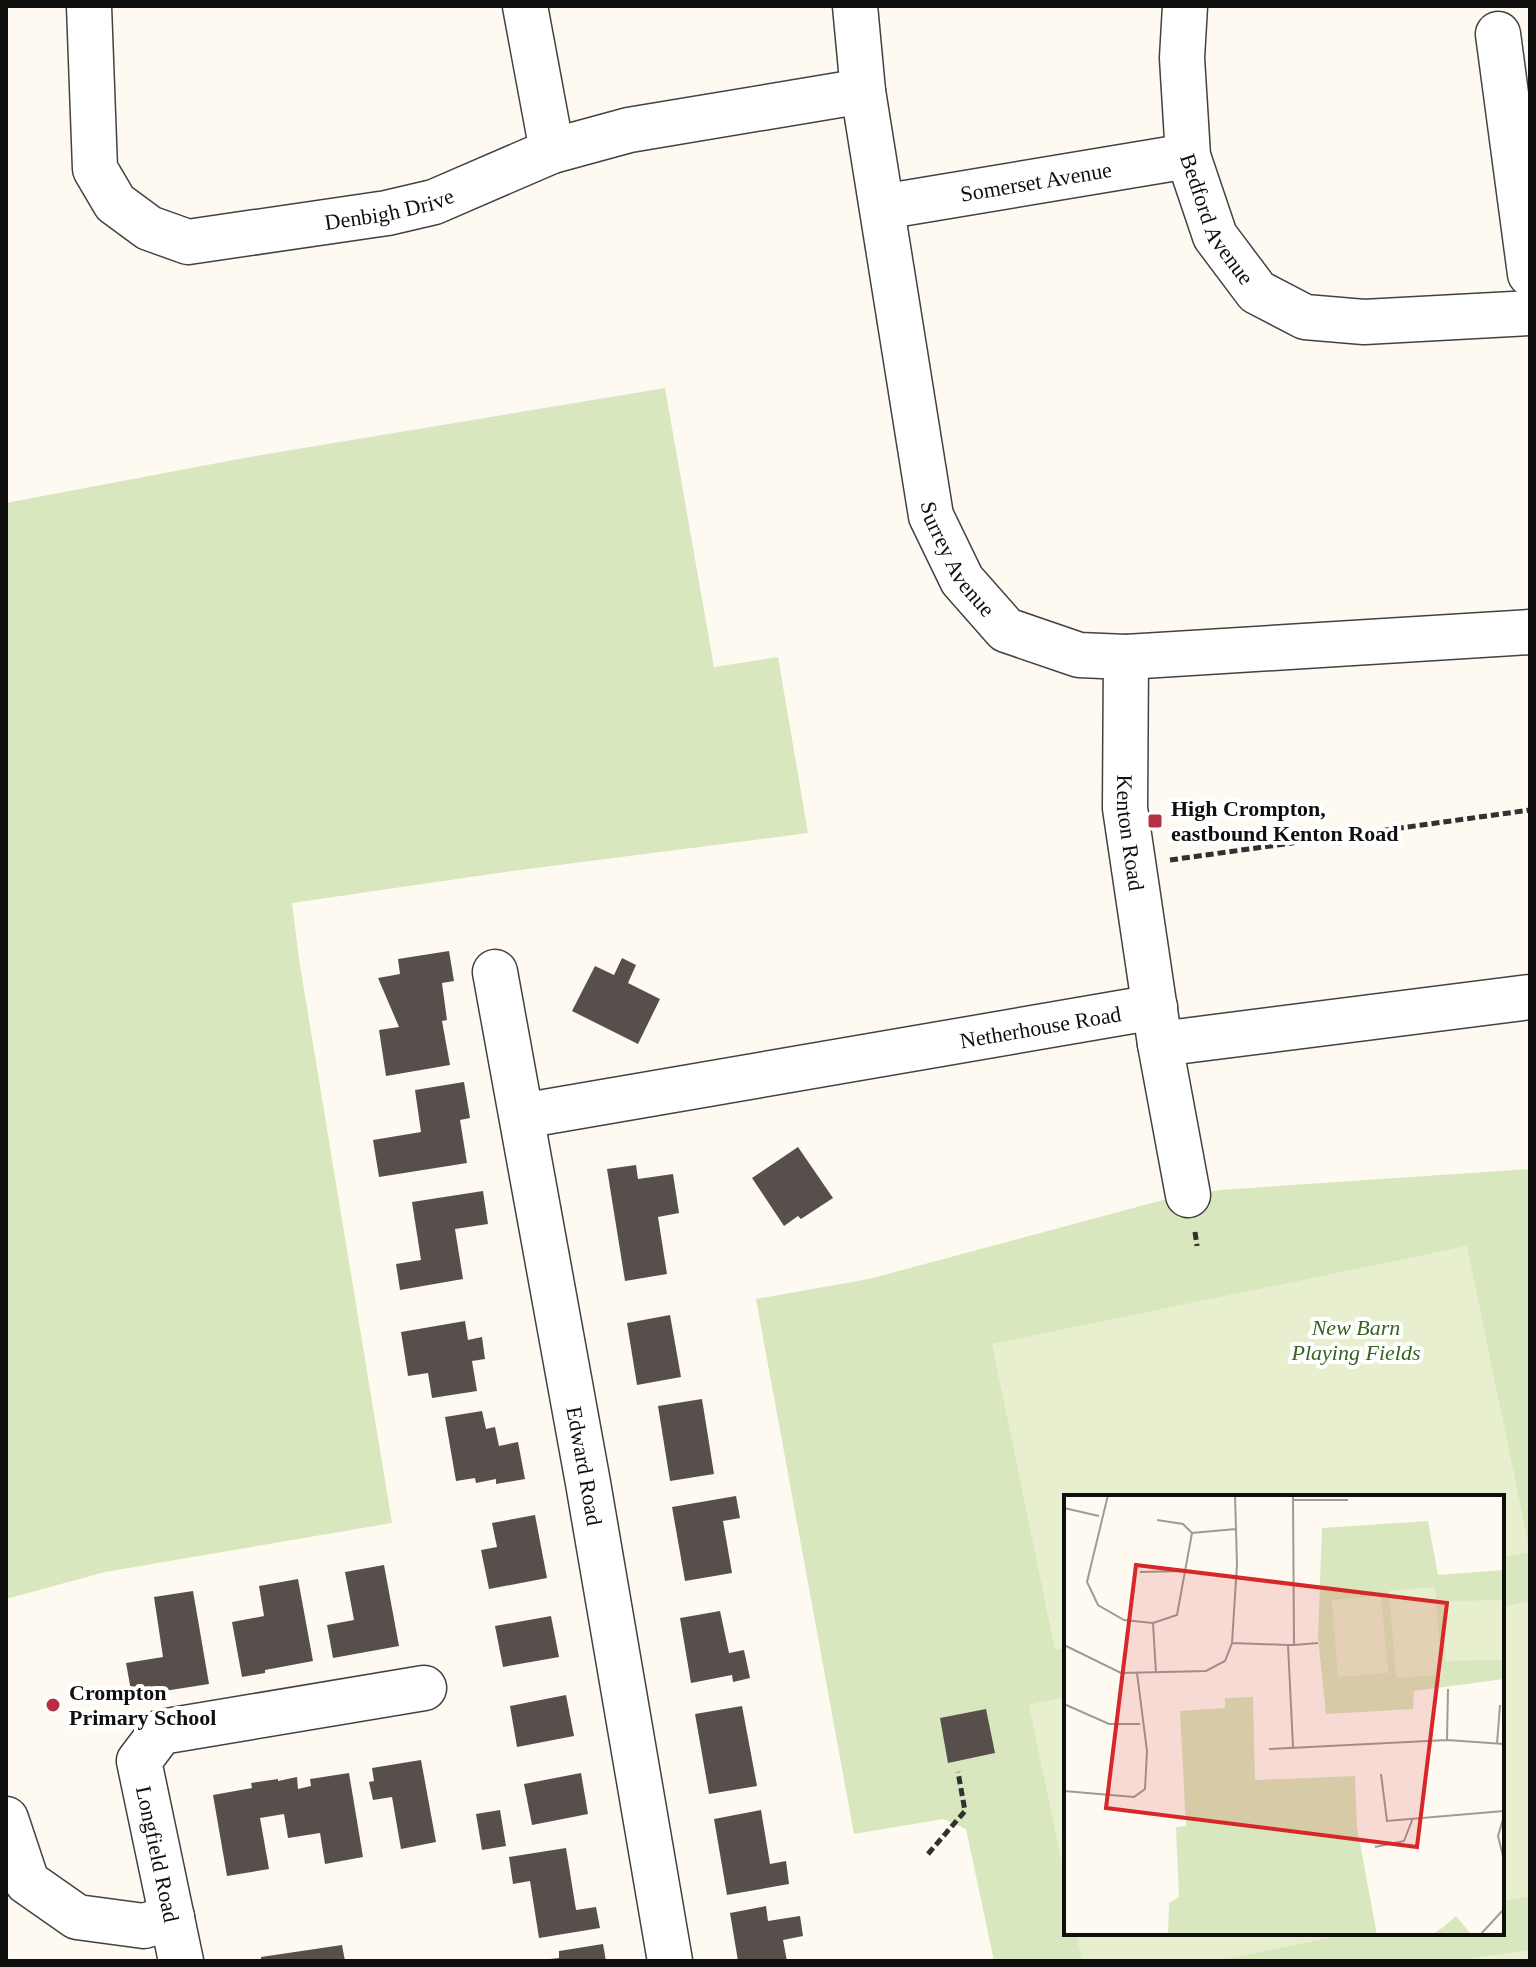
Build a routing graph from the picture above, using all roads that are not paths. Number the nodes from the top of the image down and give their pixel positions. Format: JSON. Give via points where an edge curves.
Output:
{"nodes":[{"id":1,"x":89,"y":6,"type":"edge"},
{"id":2,"x":525,"y":6,"type":"edge"},
{"id":3,"x":855,"y":6,"type":"edge"},
{"id":4,"x":1185,"y":6,"type":"edge"},
{"id":5,"x":1498,"y":34,"type":"dead end"},
{"id":6,"x":863,"y":91,"type":"junction"},
{"id":7,"x":552,"y":151,"type":"junction"},
{"id":8,"x":1188,"y":156,"type":"junction"},
{"id":9,"x":882,"y":207,"type":"junction"},
{"id":10,"x":1530,"y":274,"type":"edge"},
{"id":11,"x":1530,"y":313,"type":"edge"},
{"id":12,"x":1530,"y":632,"type":"edge"},
{"id":13,"x":1126,"y":657,"type":"junction"},
{"id":14,"x":495,"y":972,"type":"dead end"},
{"id":15,"x":1530,"y":997,"type":"edge"},
{"id":16,"x":1157,"y":1026,"type":"junction"},
{"id":17,"x":522,"y":1116,"type":"junction"},
{"id":18,"x":1188,"y":1195,"type":"dead end"},
{"id":19,"x":424,"y":1688,"type":"dead end"},
{"id":20,"x":6,"y":1819,"type":"edge"},
{"id":21,"x":172,"y":1917,"type":"junction"},
{"id":22,"x":181,"y":1961,"type":"edge"},
{"id":23,"x":670,"y":1961,"type":"edge"}],
"edges":[{"from":1,"to":7,"type":"street","name":"Denbigh Drive","via":[[95,169],[115,203],[149,228],[188,242],[434,202]]},
{"from":2,"to":7,"type":"street"},
{"from":3,"to":6,"type":"street","name":"Surrey Avenue"},
{"from":4,"to":8,"type":"street","name":"Bedford Avenue","via":[[1182,58]]},
{"from":5,"to":10,"type":"street"},
{"from":6,"to":7,"type":"street","name":"Denbigh Drive","via":[[629,130]]},
{"from":6,"to":9,"type":"street","name":"Surrey Avenue"},
{"from":8,"to":9,"type":"street","name":"Somerset Avenue"},
{"from":8,"to":11,"type":"street","name":"Bedford Avenue","via":[[1215,236],[1257,292],[1305,317],[1364,322]]},
{"from":9,"to":13,"type":"street","name":"Surrey Avenue","via":[[931,516],[962,580],[1006,630],[1079,655]]},
{"from":12,"to":13,"type":"street","name":"Surrey Avenue"},
{"from":13,"to":16,"type":"street","name":"Kenton Road","via":[[1125,808]]},
{"from":14,"to":17,"type":"street","name":"Edward Road"},
{"from":15,"to":16,"type":"street","name":"Netherhouse Road"},
{"from":16,"to":17,"type":"street","name":"Netherhouse Road"},
{"from":16,"to":18,"type":"street","name":"Kenton Road"},
{"from":17,"to":23,"type":"street","name":"Edward Road"},
{"from":19,"to":21,"type":"street","name":"Longfield Road","via":[[161,1732],[139,1761]]},
{"from":20,"to":21,"type":"street","via":[[27,1882],[77,1917],[144,1926]]},
{"from":21,"to":22,"type":"street","name":"Longfield Road"}]}
